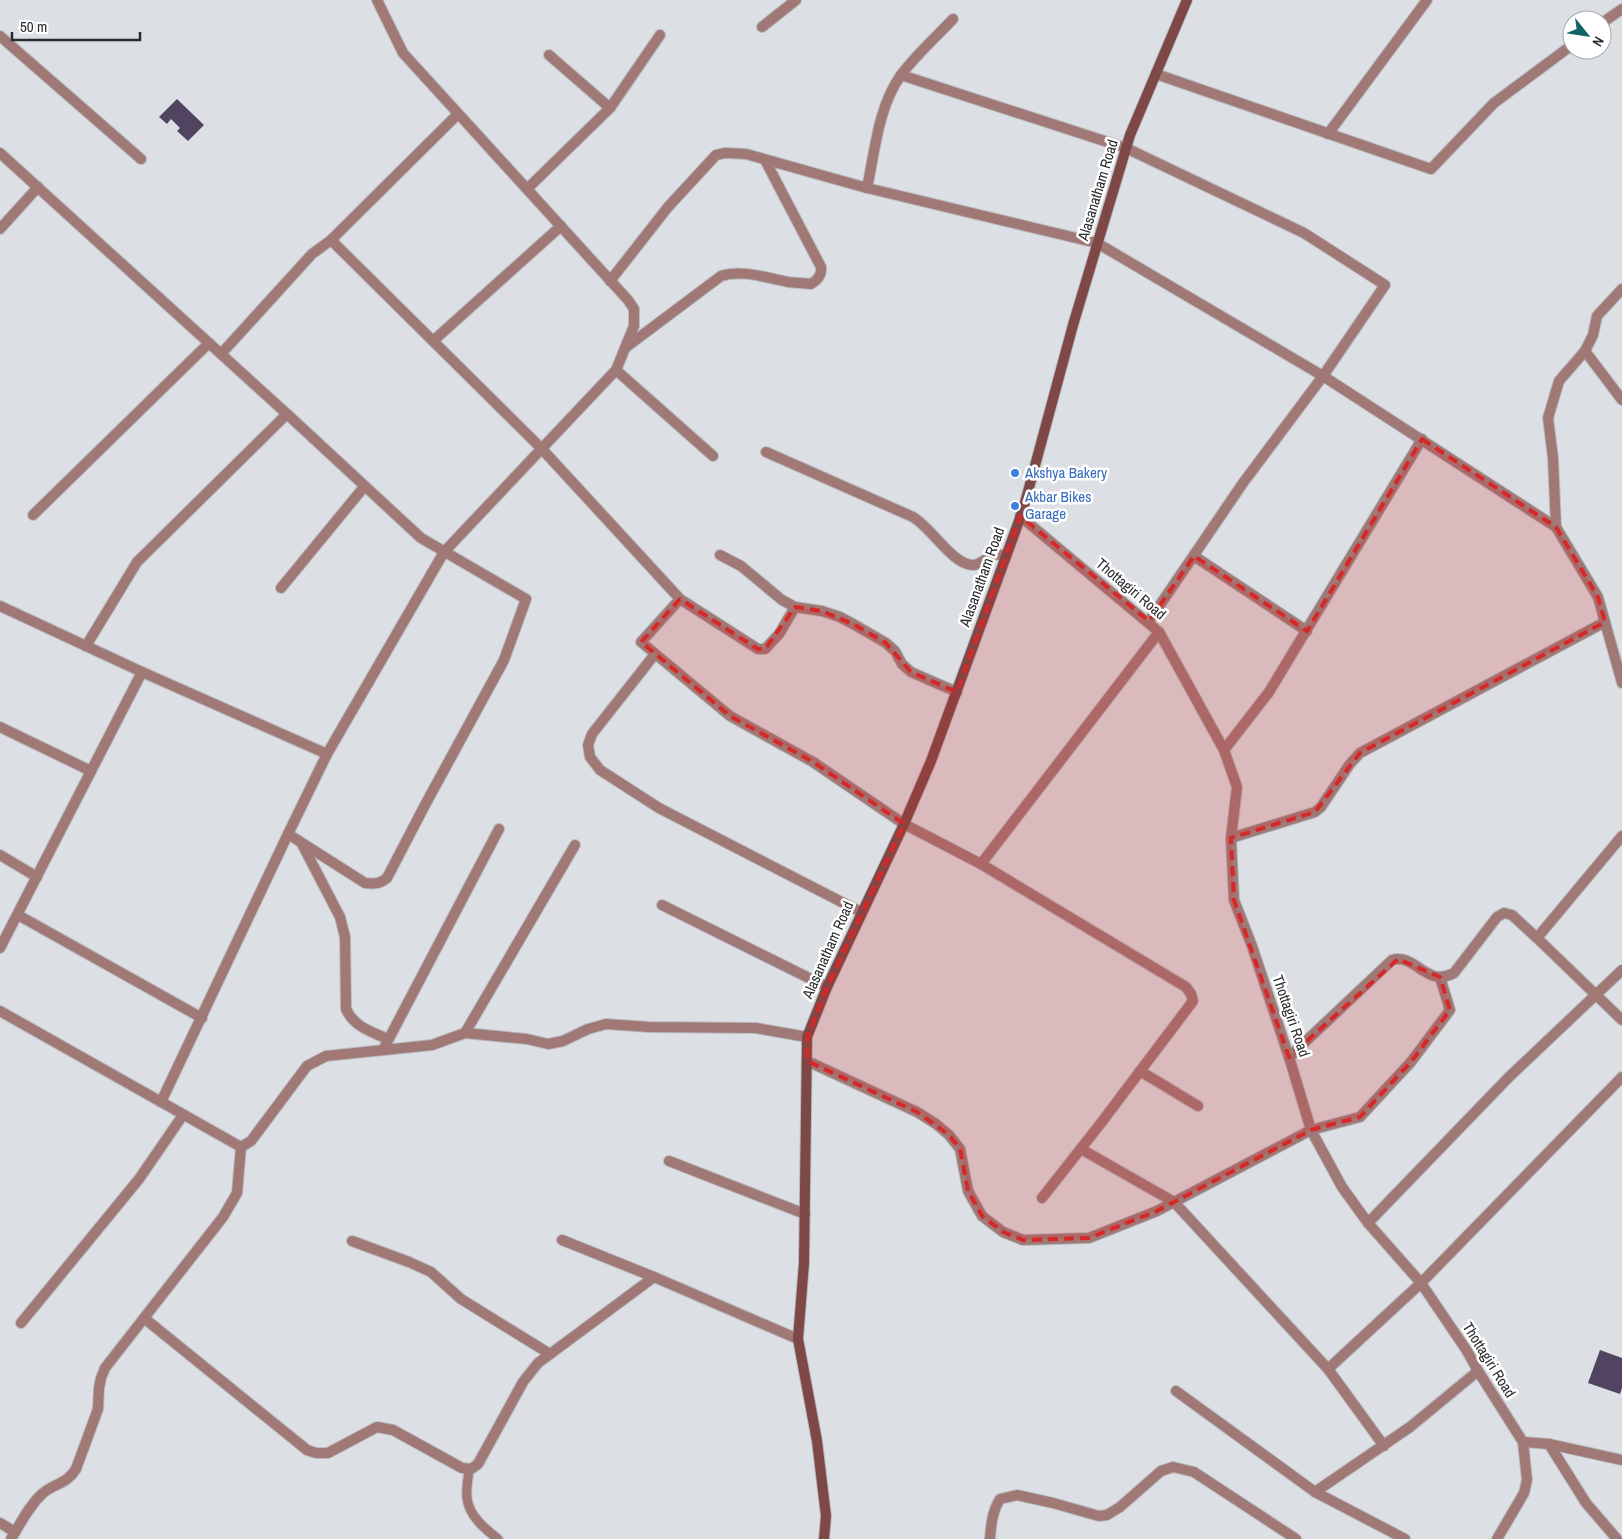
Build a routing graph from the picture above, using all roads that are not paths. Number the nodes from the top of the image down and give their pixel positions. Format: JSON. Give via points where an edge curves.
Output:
{"nodes":[{"id":1,"x":377,"y":0,"type":"edge"},
{"id":2,"x":796,"y":0,"type":"edge"},
{"id":3,"x":1187,"y":0,"type":"edge"},
{"id":4,"x":1427,"y":0,"type":"edge"},
{"id":5,"x":953,"y":20,"type":"dead end"},
{"id":6,"x":762,"y":27,"type":"dead end"},
{"id":7,"x":660,"y":35,"type":"dead end"},
{"id":8,"x":0,"y":36,"type":"edge"},
{"id":9,"x":1562,"y":52,"type":"edge"},
{"id":10,"x":549,"y":55,"type":"dead end"},
{"id":11,"x":901,"y":74,"type":"junction"},
{"id":12,"x":1156,"y":74,"type":"junction"},
{"id":13,"x":610,"y":108,"type":"junction"},
{"id":14,"x":458,"y":114,"type":"junction"},
{"id":15,"x":1328,"y":134,"type":"junction"},
{"id":16,"x":1126,"y":148,"type":"junction"},
{"id":17,"x":0,"y":153,"type":"edge"},
{"id":18,"x":141,"y":159,"type":"dead end"},
{"id":19,"x":765,"y":160,"type":"junction"},
{"id":20,"x":38,"y":187,"type":"junction"},
{"id":21,"x":867,"y":188,"type":"junction"},
{"id":22,"x":527,"y":189,"type":"junction"},
{"id":23,"x":561,"y":226,"type":"junction"},
{"id":24,"x":0,"y":229,"type":"edge"},
{"id":25,"x":331,"y":240,"type":"junction"},
{"id":26,"x":1097,"y":243,"type":"junction"},
{"id":27,"x":610,"y":281,"type":"junction"},
{"id":28,"x":1622,"y":290,"type":"edge"},
{"id":29,"x":433,"y":341,"type":"junction"},
{"id":30,"x":209,"y":343,"type":"junction"},
{"id":31,"x":625,"y":349,"type":"junction"},
{"id":32,"x":1585,"y":351,"type":"junction"},
{"id":33,"x":221,"y":354,"type":"junction"},
{"id":34,"x":616,"y":370,"type":"junction"},
{"id":35,"x":1323,"y":376,"type":"junction"},
{"id":36,"x":1622,"y":400,"type":"edge"},
{"id":37,"x":287,"y":414,"type":"junction"},
{"id":38,"x":1422,"y":439,"type":"junction"},
{"id":39,"x":541,"y":448,"type":"junction"},
{"id":40,"x":766,"y":452,"type":"dead end"},
{"id":41,"x":713,"y":456,"type":"dead end"},
{"id":42,"x":364,"y":487,"type":"junction"},
{"id":43,"x":33,"y":515,"type":"dead end"},
{"id":44,"x":1020,"y":516,"type":"junction"},
{"id":45,"x":1556,"y":527,"type":"junction"},
{"id":46,"x":444,"y":552,"type":"junction"},
{"id":47,"x":720,"y":555,"type":"dead end"},
{"id":48,"x":1006,"y":556,"type":"junction"},
{"id":49,"x":1194,"y":556,"type":"junction"},
{"id":50,"x":281,"y":588,"type":"dead end"},
{"id":51,"x":680,"y":599,"type":"junction"},
{"id":52,"x":0,"y":606,"type":"edge"},
{"id":53,"x":795,"y":607,"type":"junction"},
{"id":54,"x":1148,"y":622,"type":"junction"},
{"id":55,"x":1605,"y":622,"type":"junction"},
{"id":56,"x":1307,"y":631,"type":"junction"},
{"id":57,"x":1159,"y":632,"type":"junction"},
{"id":58,"x":86,"y":646,"type":"junction"},
{"id":59,"x":655,"y":654,"type":"junction"},
{"id":60,"x":142,"y":672,"type":"junction"},
{"id":61,"x":1622,"y":683,"type":"edge"},
{"id":62,"x":957,"y":692,"type":"junction"},
{"id":63,"x":2,"y":731,"type":"edge"},
{"id":64,"x":1224,"y":750,"type":"junction"},
{"id":65,"x":327,"y":754,"type":"junction"},
{"id":66,"x":91,"y":771,"type":"junction"},
{"id":67,"x":904,"y":824,"type":"junction"},
{"id":68,"x":500,"y":829,"type":"dead end"},
{"id":69,"x":288,"y":834,"type":"junction"},
{"id":70,"x":1622,"y":836,"type":"edge"},
{"id":71,"x":1231,"y":838,"type":"junction"},
{"id":72,"x":302,"y":842,"type":"junction"},
{"id":73,"x":575,"y":845,"type":"dead end"},
{"id":74,"x":0,"y":855,"type":"edge"},
{"id":75,"x":981,"y":864,"type":"junction"},
{"id":76,"x":37,"y":877,"type":"junction"},
{"id":77,"x":662,"y":905,"type":"dead end"},
{"id":78,"x":861,"y":912,"type":"junction"},
{"id":79,"x":18,"y":915,"type":"junction"},
{"id":80,"x":1537,"y":938,"type":"junction"},
{"id":81,"x":0,"y":948,"type":"edge"},
{"id":82,"x":1622,"y":970,"type":"edge"},
{"id":83,"x":1440,"y":977,"type":"junction"},
{"id":84,"x":827,"y":986,"type":"junction"},
{"id":85,"x":1596,"y":995,"type":"junction"},
{"id":86,"x":0,"y":1010,"type":"edge"},
{"id":87,"x":202,"y":1018,"type":"junction"},
{"id":88,"x":1622,"y":1020,"type":"edge"},
{"id":89,"x":465,"y":1033,"type":"junction"},
{"id":90,"x":807,"y":1036,"type":"junction"},
{"id":91,"x":388,"y":1039,"type":"junction"},
{"id":92,"x":383,"y":1050,"type":"junction"},
{"id":93,"x":1289,"y":1057,"type":"junction"},
{"id":94,"x":806,"y":1061,"type":"junction"},
{"id":95,"x":1140,"y":1071,"type":"junction"},
{"id":96,"x":1622,"y":1077,"type":"edge"},
{"id":97,"x":162,"y":1102,"type":"junction"},
{"id":98,"x":1198,"y":1106,"type":"dead end"},
{"id":99,"x":183,"y":1115,"type":"junction"},
{"id":100,"x":1311,"y":1130,"type":"junction"},
{"id":101,"x":241,"y":1147,"type":"junction"},
{"id":102,"x":1081,"y":1149,"type":"junction"},
{"id":103,"x":669,"y":1161,"type":"dead end"},
{"id":104,"x":1042,"y":1198,"type":"dead end"},
{"id":105,"x":1174,"y":1202,"type":"junction"},
{"id":106,"x":804,"y":1214,"type":"junction"},
{"id":107,"x":1368,"y":1223,"type":"junction"},
{"id":108,"x":562,"y":1240,"type":"dead end"},
{"id":109,"x":352,"y":1241,"type":"dead end"},
{"id":110,"x":654,"y":1277,"type":"junction"},
{"id":111,"x":1421,"y":1283,"type":"junction"},
{"id":112,"x":144,"y":1318,"type":"junction"},
{"id":113,"x":21,"y":1323,"type":"dead end"},
{"id":114,"x":798,"y":1339,"type":"junction"},
{"id":115,"x":550,"y":1354,"type":"junction"},
{"id":116,"x":1328,"y":1369,"type":"junction"},
{"id":117,"x":1478,"y":1371,"type":"junction"},
{"id":118,"x":1176,"y":1391,"type":"dead end"},
{"id":119,"x":1523,"y":1442,"type":"junction"},
{"id":120,"x":1549,"y":1444,"type":"junction"},
{"id":121,"x":1384,"y":1446,"type":"junction"},
{"id":122,"x":1622,"y":1460,"type":"edge"},
{"id":123,"x":468,"y":1470,"type":"junction"},
{"id":124,"x":1315,"y":1492,"type":"junction"},
{"id":125,"x":0,"y":1523,"type":"edge"},
{"id":126,"x":13,"y":1535,"type":"edge"},
{"id":127,"x":498,"y":1539,"type":"edge"},
{"id":128,"x":824,"y":1539,"type":"edge"},
{"id":129,"x":990,"y":1539,"type":"edge"},
{"id":130,"x":1296,"y":1539,"type":"edge"},
{"id":131,"x":1405,"y":1539,"type":"edge"},
{"id":132,"x":1497,"y":1539,"type":"edge"},
{"id":133,"x":1617,"y":1539,"type":"edge"}],
"edges":[{"from":1,"to":14,"type":"street","via":[[403,53]]},
{"from":2,"to":6,"type":"street"},
{"from":3,"to":12,"type":"main road","name":"Alasanatham Road"},
{"from":4,"to":15,"type":"street"},
{"from":5,"to":11,"type":"street"},
{"from":7,"to":13,"type":"street"},
{"from":8,"to":18,"type":"street"},
{"from":9,"to":15,"type":"street","via":[[1494,103],[1431,169]]},
{"from":10,"to":13,"type":"street"},
{"from":11,"to":16,"type":"street"},
{"from":11,"to":21,"type":"street","via":[[884,111]]},
{"from":12,"to":15,"type":"street"},
{"from":12,"to":16,"type":"main road","name":"Alasanatham Road"},
{"from":13,"to":22,"type":"street"},
{"from":14,"to":22,"type":"street"},
{"from":14,"to":25,"type":"street"},
{"from":16,"to":26,"type":"main road","name":"Alasanatham Road"},
{"from":16,"to":35,"type":"street","via":[[1304,233],[1385,285]]},
{"from":17,"to":20,"type":"street"},
{"from":19,"to":21,"type":"street"},
{"from":19,"to":27,"type":"street","via":[[746,154],[716,155],[668,207]]},
{"from":19,"to":31,"type":"street","via":[[821,267],[820,277],[811,284],[742,274],[722,276]]},
{"from":20,"to":24,"type":"street"},
{"from":20,"to":30,"type":"street"},
{"from":21,"to":26,"type":"street"},
{"from":22,"to":23,"type":"street"},
{"from":23,"to":27,"type":"street"},
{"from":23,"to":29,"type":"street"},
{"from":25,"to":29,"type":"street"},
{"from":25,"to":33,"type":"street","via":[[312,254]]},
{"from":26,"to":35,"type":"street"},
{"from":26,"to":44,"type":"main road","name":"Alasanatham Road"},
{"from":27,"to":31,"type":"street","via":[[634,309],[634,326]]},
{"from":28,"to":32,"type":"street","via":[[1597,316]]},
{"from":29,"to":39,"type":"street"},
{"from":30,"to":33,"type":"street"},
{"from":30,"to":43,"type":"street"},
{"from":31,"to":34,"type":"street"},
{"from":32,"to":36,"type":"street"},
{"from":32,"to":45,"type":"street","via":[[1559,381],[1548,418]]},
{"from":33,"to":37,"type":"street"},
{"from":34,"to":39,"type":"street"},
{"from":34,"to":41,"type":"street"},
{"from":35,"to":38,"type":"street"},
{"from":35,"to":49,"type":"street","via":[[1243,483]]},
{"from":37,"to":42,"type":"street"},
{"from":37,"to":58,"type":"street","via":[[137,562]]},
{"from":38,"to":45,"type":"street"},
{"from":38,"to":56,"type":"street"},
{"from":39,"to":46,"type":"street"},
{"from":39,"to":51,"type":"street"},
{"from":40,"to":48,"type":"street","via":[[913,517],[964,563],[978,564],[995,554]]},
{"from":42,"to":46,"type":"street","via":[[420,538]]},
{"from":42,"to":50,"type":"street"},
{"from":44,"to":48,"type":"main road","name":"Alasanatham Road"},
{"from":44,"to":54,"type":"street","name":"Thottagiri Road"},
{"from":45,"to":55,"type":"street","via":[[1598,598]]},
{"from":46,"to":65,"type":"street"},
{"from":46,"to":72,"type":"street","via":[[526,599],[504,660],[387,878],[375,884],[365,883]]},
{"from":47,"to":53,"type":"street","via":[[741,566]]},
{"from":48,"to":62,"type":"main road","name":"Alasanatham Road"},
{"from":49,"to":54,"type":"street"},
{"from":49,"to":56,"type":"street"},
{"from":51,"to":53,"type":"street","via":[[758,649],[765,650]]},
{"from":51,"to":59,"type":"street","via":[[641,642]]},
{"from":52,"to":58,"type":"street"},
{"from":53,"to":62,"type":"street","via":[[822,611],[855,625],[886,643],[911,672]]},
{"from":54,"to":57,"type":"street","name":"Thottagiri Road"},
{"from":55,"to":61,"type":"street"},
{"from":55,"to":71,"type":"street","via":[[1360,753],[1315,812]]},
{"from":56,"to":64,"type":"street","via":[[1269,692]]},
{"from":57,"to":64,"type":"street","name":"Thottagiri Road"},
{"from":57,"to":75,"type":"street"},
{"from":58,"to":60,"type":"street"},
{"from":59,"to":67,"type":"street","via":[[730,716],[814,762]]},
{"from":59,"to":78,"type":"street","via":[[592,734],[588,745],[590,757],[600,770],[659,808]]},
{"from":60,"to":65,"type":"street"},
{"from":60,"to":66,"type":"street"},
{"from":62,"to":67,"type":"main road","name":"Alasanatham Road"},
{"from":63,"to":66,"type":"street"},
{"from":64,"to":71,"type":"street","name":"Thottagiri Road","via":[[1237,787]]},
{"from":65,"to":69,"type":"street"},
{"from":66,"to":76,"type":"street"},
{"from":67,"to":75,"type":"street"},
{"from":67,"to":78,"type":"main road","name":"Alasanatham Road"},
{"from":68,"to":91,"type":"street"},
{"from":69,"to":72,"type":"street"},
{"from":69,"to":87,"type":"street"},
{"from":70,"to":80,"type":"street"},
{"from":71,"to":93,"type":"street","name":"Thottagiri Road","via":[[1234,900]]},
{"from":72,"to":91,"type":"street","via":[[340,917],[345,937],[346,1009],[357,1025]]},
{"from":73,"to":89,"type":"street"},
{"from":74,"to":76,"type":"street"},
{"from":75,"to":95,"type":"street","via":[[1186,986],[1193,1000]]},
{"from":76,"to":79,"type":"street"},
{"from":77,"to":84,"type":"street"},
{"from":78,"to":84,"type":"main road","name":"Alasanatham Road"},
{"from":79,"to":81,"type":"street"},
{"from":79,"to":87,"type":"street"},
{"from":80,"to":83,"type":"street","via":[[1512,915],[1501,914],[1454,973]]},
{"from":80,"to":85,"type":"street"},
{"from":82,"to":85,"type":"street"},
{"from":83,"to":93,"type":"street","via":[[1430,976],[1404,959],[1392,960]]},
{"from":83,"to":100,"type":"street","via":[[1450,1010],[1411,1062],[1360,1117]]},
{"from":84,"to":90,"type":"main road","name":"Alasanatham Road"},
{"from":85,"to":88,"type":"street"},
{"from":85,"to":107,"type":"street","via":[[1509,1077]]},
{"from":86,"to":97,"type":"street"},
{"from":87,"to":97,"type":"street"},
{"from":89,"to":90,"type":"street","via":[[548,1044],[606,1024],[756,1028]]},
{"from":89,"to":92,"type":"street","via":[[432,1045]]},
{"from":90,"to":94,"type":"main road","name":"Alasanatham Road"},
{"from":91,"to":92,"type":"street"},
{"from":92,"to":101,"type":"street","via":[[326,1056],[307,1066],[251,1141]]},
{"from":93,"to":100,"type":"street","name":"Thottagiri Road"},
{"from":94,"to":105,"type":"street","via":[[917,1112],[936,1124],[960,1149],[968,1191],[982,1216],[1003,1232],[1023,1240],[1089,1238]]},
{"from":94,"to":106,"type":"main road","name":"Alasanatham Road"},
{"from":95,"to":98,"type":"street"},
{"from":95,"to":102,"type":"street"},
{"from":96,"to":111,"type":"street"},
{"from":97,"to":99,"type":"street"},
{"from":99,"to":101,"type":"street"},
{"from":99,"to":113,"type":"street","via":[[139,1179]]},
{"from":100,"to":105,"type":"street"},
{"from":100,"to":107,"type":"street","name":"Thottagiri Road","via":[[1342,1188]]},
{"from":101,"to":112,"type":"street","via":[[237,1193],[223,1217]]},
{"from":102,"to":104,"type":"street"},
{"from":102,"to":105,"type":"street"},
{"from":103,"to":106,"type":"street"},
{"from":105,"to":116,"type":"street"},
{"from":106,"to":114,"type":"main road","name":"Alasanatham Road"},
{"from":107,"to":111,"type":"street","name":"Thottagiri Road"},
{"from":108,"to":110,"type":"street"},
{"from":109,"to":115,"type":"street","via":[[430,1272],[461,1299]]},
{"from":110,"to":114,"type":"street"},
{"from":110,"to":115,"type":"street"},
{"from":111,"to":116,"type":"street"},
{"from":111,"to":117,"type":"street","name":"Thottagiri Road"},
{"from":112,"to":123,"type":"street","via":[[308,1450],[328,1453],[383,1427]]},
{"from":112,"to":126,"type":"street","via":[[100,1378],[98,1409],[76,1469],[71,1477],[35,1500]]},
{"from":114,"to":128,"type":"main road","name":"Alasanatham Road","via":[[817,1441],[826,1516]]},
{"from":115,"to":123,"type":"street","via":[[527,1376],[478,1464]]},
{"from":116,"to":121,"type":"street"},
{"from":117,"to":119,"type":"street","name":"Thottagiri Road"},
{"from":117,"to":121,"type":"street"},
{"from":118,"to":124,"type":"street"},
{"from":119,"to":120,"type":"street"},
{"from":119,"to":132,"type":"street","name":"Thottagiri Road","via":[[1524,1493]]},
{"from":120,"to":122,"type":"street"},
{"from":120,"to":133,"type":"street","via":[[1586,1503]]},
{"from":121,"to":124,"type":"street"},
{"from":123,"to":127,"type":"lane","via":[[467,1499],[472,1513]]},
{"from":124,"to":131,"type":"street"},
{"from":125,"to":126,"type":"street"},
{"from":129,"to":130,"type":"street","via":[[992,1518],[1000,1499],[1016,1495],[1099,1516],[1120,1507],[1161,1471],[1173,1467],[1194,1472]]}]}
